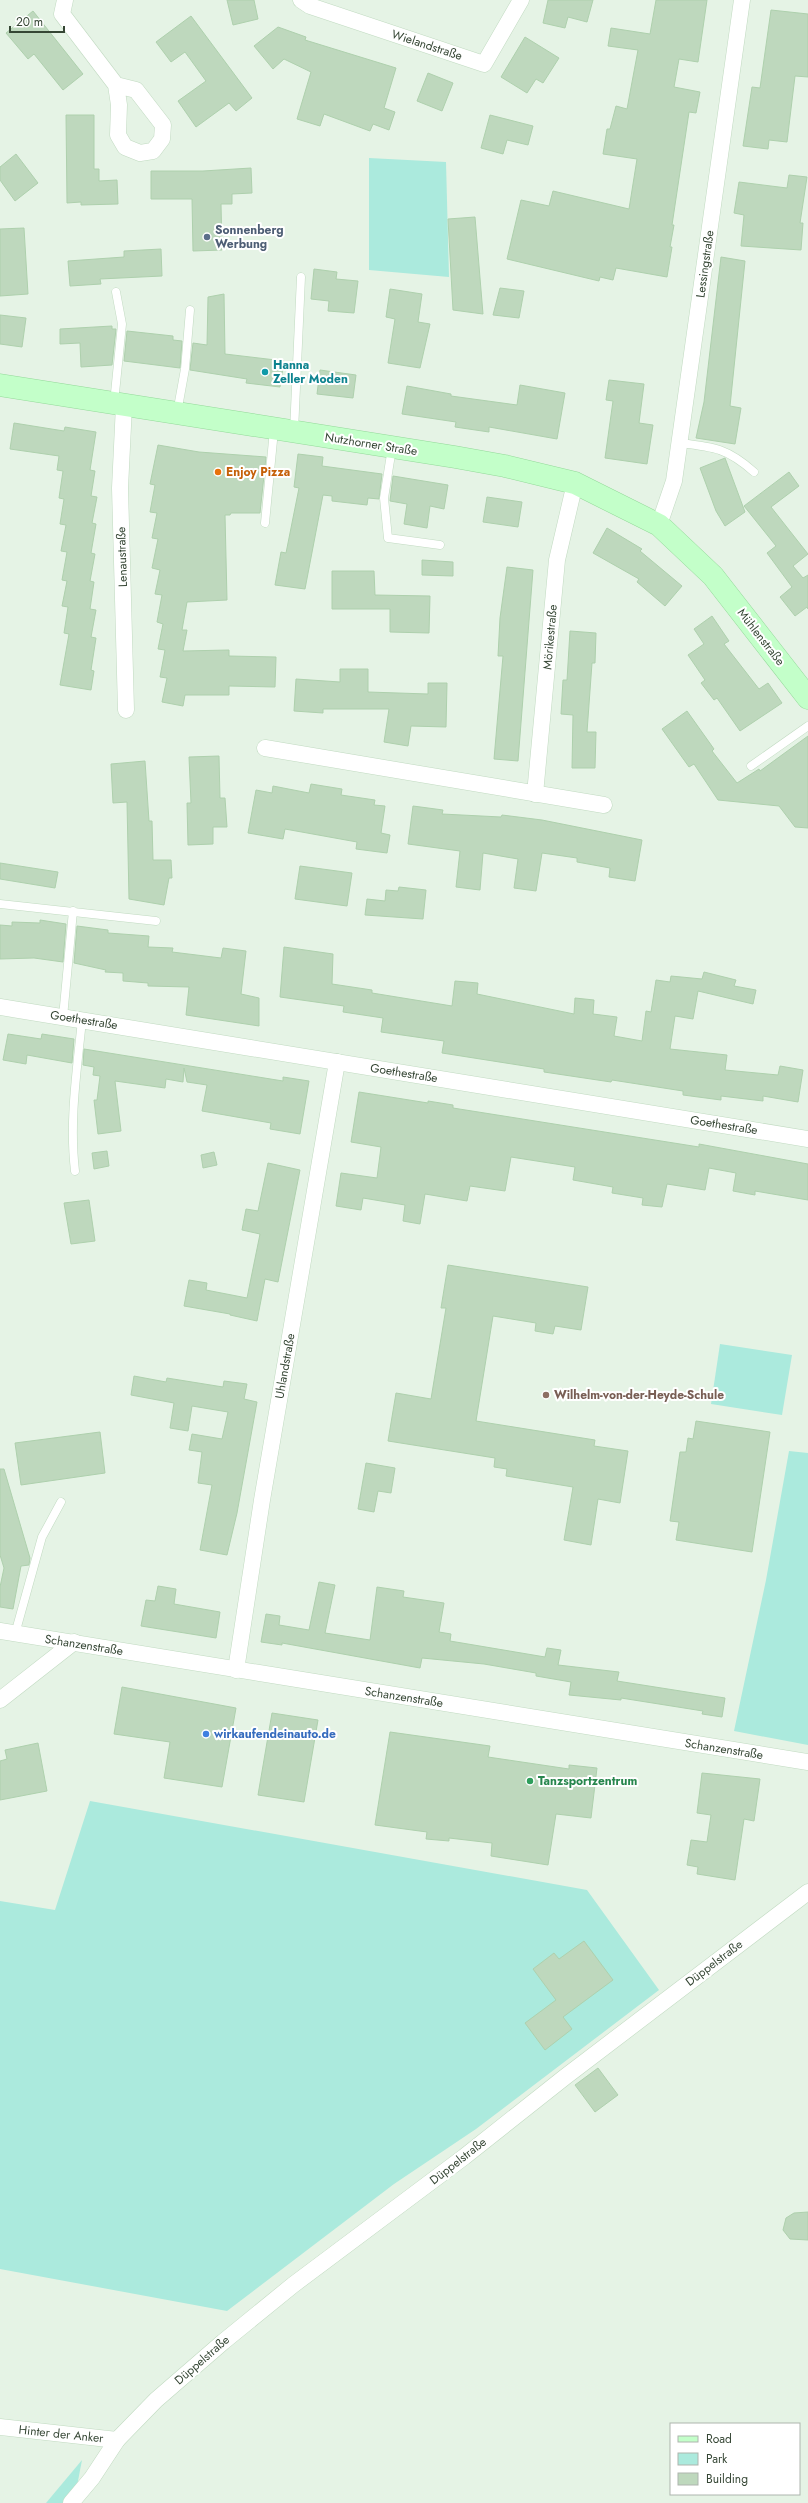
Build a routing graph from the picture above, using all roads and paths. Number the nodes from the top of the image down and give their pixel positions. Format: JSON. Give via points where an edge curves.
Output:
{"nodes":[{"id":1,"x":65,"y":0,"type":"edge"},
{"id":2,"x":301,"y":0,"type":"edge"},
{"id":3,"x":521,"y":0,"type":"edge"},
{"id":4,"x":742,"y":0,"type":"edge"},
{"id":5,"x":116,"y":85,"type":"dead end"},
{"id":6,"x":301,"y":277,"type":"dead end"},
{"id":7,"x":116,"y":292,"type":"dead end"},
{"id":8,"x":190,"y":310,"type":"dead end"},
{"id":9,"x":0,"y":385,"type":"edge"},
{"id":10,"x":119,"y":404,"type":"junction"},
{"id":11,"x":176,"y":413,"type":"junction"},
{"id":12,"x":284,"y":430,"type":"junction"},
{"id":13,"x":679,"y":443,"type":"junction"},
{"id":14,"x":392,"y":447,"type":"junction"},
{"id":15,"x":754,"y":472,"type":"dead end"},
{"id":16,"x":575,"y":482,"type":"junction"},
{"id":17,"x":265,"y":522,"type":"dead end"},
{"id":18,"x":659,"y":525,"type":"junction"},
{"id":19,"x":440,"y":545,"type":"dead end"},
{"id":20,"x":713,"y":576,"type":"joint"},
{"id":21,"x":808,"y":698,"type":"edge"},
{"id":22,"x":126,"y":710,"type":"dead end"},
{"id":23,"x":808,"y":726,"type":"edge"},
{"id":24,"x":265,"y":748,"type":"dead end"},
{"id":25,"x":751,"y":766,"type":"dead end"},
{"id":26,"x":536,"y":794,"type":"junction"},
{"id":27,"x":604,"y":806,"type":"dead end"},
{"id":28,"x":0,"y":904,"type":"edge"},
{"id":29,"x":73,"y":911,"type":"junction"},
{"id":30,"x":156,"y":921,"type":"dead end"},
{"id":31,"x":0,"y":1006,"type":"edge"},
{"id":32,"x":63,"y":1017,"type":"junction"},
{"id":33,"x":82,"y":1020,"type":"junction"},
{"id":34,"x":337,"y":1062,"type":"junction"},
{"id":35,"x":808,"y":1139,"type":"edge"},
{"id":36,"x":75,"y":1171,"type":"dead end"},
{"id":37,"x":61,"y":1502,"type":"dead end"},
{"id":38,"x":8,"y":1633,"type":"edge"},
{"id":39,"x":74,"y":1642,"type":"junction"},
{"id":40,"x":236,"y":1670,"type":"junction"},
{"id":41,"x":0,"y":1700,"type":"edge"},
{"id":42,"x":808,"y":1762,"type":"edge"},
{"id":43,"x":808,"y":1892,"type":"edge"},
{"id":44,"x":0,"y":2427,"type":"edge"},
{"id":45,"x":116,"y":2440,"type":"junction"},
{"id":46,"x":71,"y":2503,"type":"edge"}],
"edges":[{"from":1,"to":5,"type":"street","via":[[62,14]]},
{"from":2,"to":3,"type":"street","name":"Wielandstraße","via":[[310,6],[484,64]]},
{"from":4,"to":13,"type":"street","name":"Lessingstraße"},
{"from":6,"to":12,"type":"lane"},
{"from":7,"to":10,"type":"lane","via":[[122,324]]},
{"from":8,"to":11,"type":"lane","via":[[185,368]]},
{"from":9,"to":10,"type":"main road","name":"Nutzhorner Straße"},
{"from":10,"to":11,"type":"main road","name":"Nutzhorner Straße"},
{"from":10,"to":22,"type":"street","name":"Lenaustraße"},
{"from":11,"to":12,"type":"main road","name":"Nutzhorner Straße"},
{"from":12,"to":14,"type":"main road","name":"Nutzhorner Straße"},
{"from":12,"to":17,"type":"lane"},
{"from":13,"to":15,"type":"lane","via":[[728,451]]},
{"from":13,"to":18,"type":"street","name":"Lessingstraße","via":[[674,481]]},
{"from":14,"to":16,"type":"main road","name":"Nutzhorner Straße","via":[[505,466]]},
{"from":14,"to":19,"type":"lane","via":[[384,498],[388,538]]},
{"from":16,"to":18,"type":"main road","name":"Nutzhorner Straße"},
{"from":16,"to":26,"type":"street","name":"Mörikestraße","via":[[557,560]]},
{"from":18,"to":20,"type":"main road","name":"Nutzhorner Straße"},
{"from":20,"to":21,"type":"main road","name":"Mühlenstraße"},
{"from":23,"to":25,"type":"lane"},
{"from":24,"to":26,"type":"street"},
{"from":26,"to":27,"type":"street"},
{"from":28,"to":29,"type":"lane"},
{"from":29,"to":30,"type":"lane"},
{"from":29,"to":32,"type":"lane"},
{"from":31,"to":32,"type":"street","name":"Goethestraße"},
{"from":32,"to":33,"type":"street","name":"Goethestraße"},
{"from":33,"to":34,"type":"street","name":"Goethestraße"},
{"from":33,"to":36,"type":"lane","via":[[73,1117]]},
{"from":34,"to":35,"type":"street","name":"Goethestraße"},
{"from":34,"to":40,"type":"street","name":"Uhlandstraße","via":[[262,1500]]},
{"from":37,"to":38,"type":"lane","via":[[42,1537]]},
{"from":38,"to":39,"type":"street","name":"Schanzenstraße"},
{"from":39,"to":40,"type":"street","name":"Schanzenstraße"},
{"from":39,"to":41,"type":"street"},
{"from":40,"to":42,"type":"street","name":"Schanzenstraße"},
{"from":43,"to":45,"type":"street","name":"Düppelstraße","via":[[293,2285],[156,2400]]},
{"from":44,"to":45,"type":"street","name":"Hinter der Anker"},
{"from":45,"to":46,"type":"street","name":"Hinter der Anker","via":[[92,2478]]}]}
